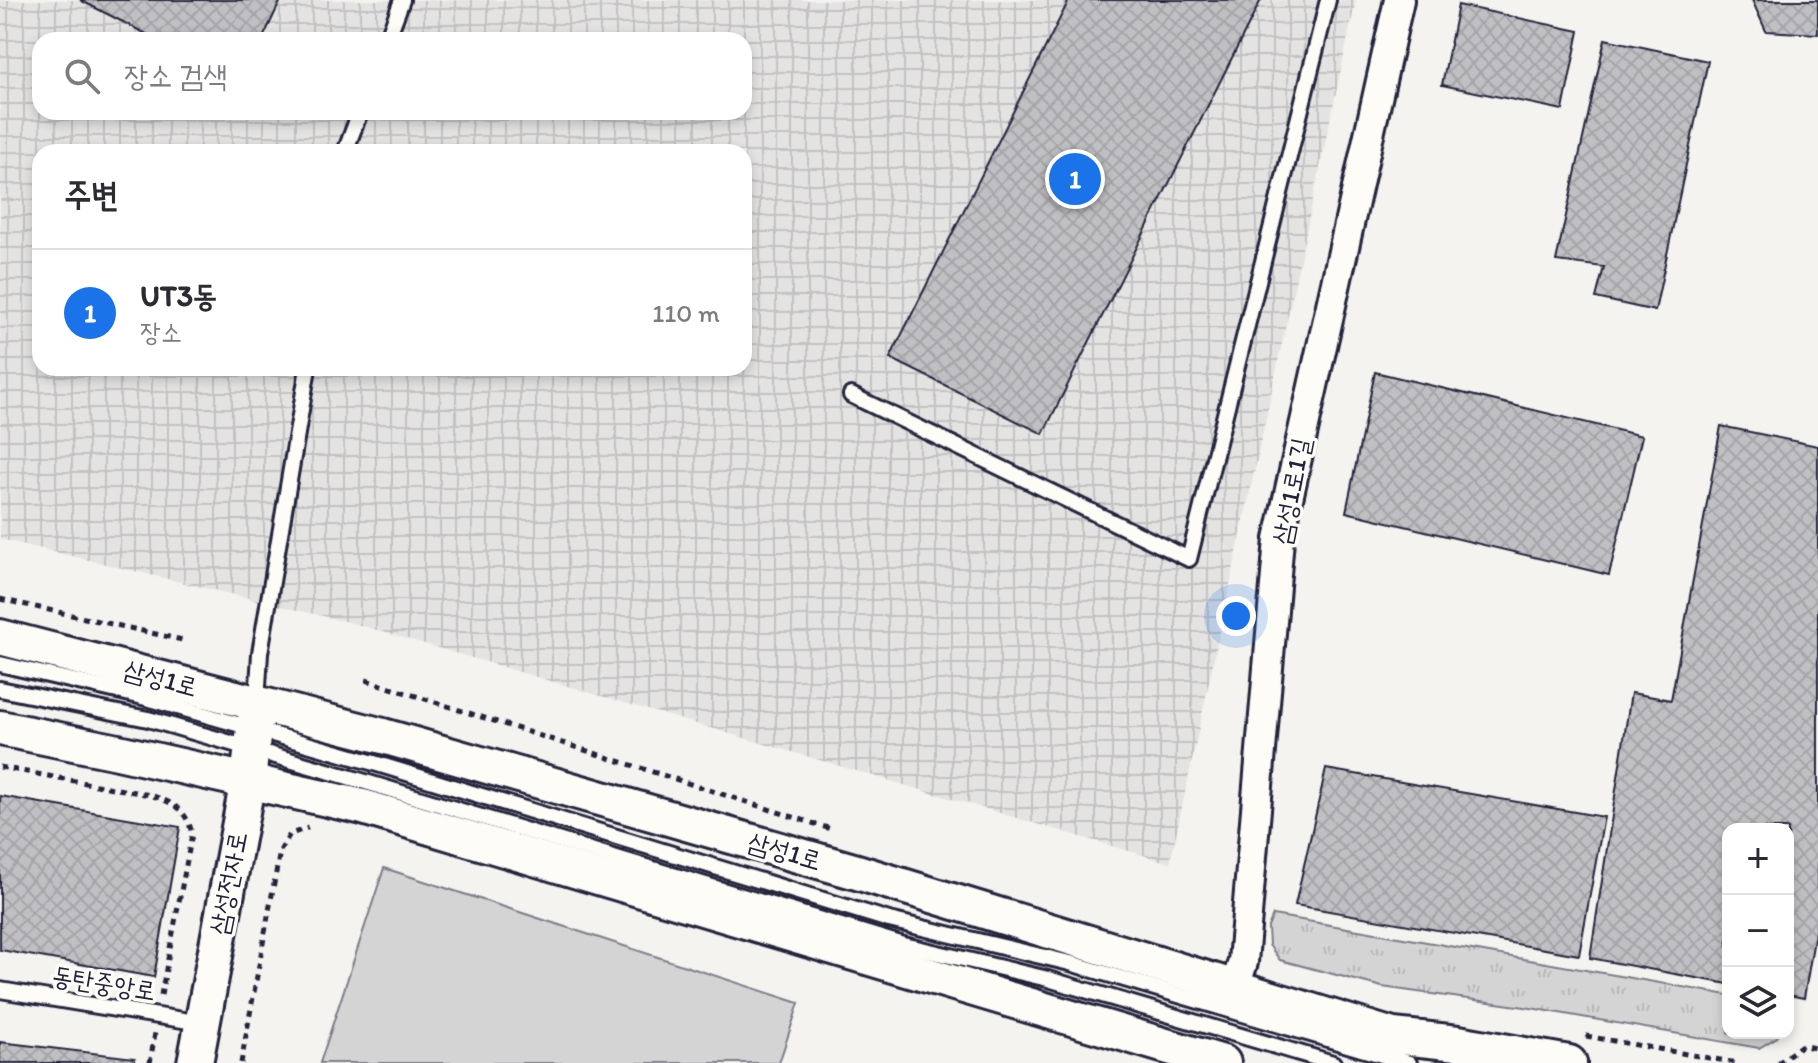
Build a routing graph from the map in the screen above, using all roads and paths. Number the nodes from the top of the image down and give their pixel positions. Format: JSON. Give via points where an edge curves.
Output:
{"nodes":[{"id":1,"x":402,"y":0,"type":"edge"},
{"id":2,"x":1328,"y":0,"type":"edge"},
{"id":3,"x":1399,"y":0,"type":"edge"},
{"id":4,"x":390,"y":32,"type":"edge"},
{"id":5,"x":357,"y":120,"type":"edge"},
{"id":6,"x":348,"y":144,"type":"edge"},
{"id":7,"x":307,"y":376,"type":"edge"},
{"id":8,"x":851,"y":395,"type":"dead end"},
{"id":9,"x":0,"y":599,"type":"edge"},
{"id":10,"x":0,"y":637,"type":"edge"},
{"id":11,"x":187,"y":641,"type":"dead end"},
{"id":12,"x":0,"y":664,"type":"edge"},
{"id":13,"x":366,"y":680,"type":"dead end"},
{"id":14,"x":0,"y":689,"type":"edge"},
{"id":15,"x":0,"y":728,"type":"edge"},
{"id":16,"x":252,"y":740,"type":"junction"},
{"id":17,"x":0,"y":767,"type":"edge"},
{"id":18,"x":835,"y":830,"type":"dead end"},
{"id":19,"x":280,"y":851,"type":"dead end"},
{"id":20,"x":1234,"y":989,"type":"junction"},
{"id":21,"x":0,"y":990,"type":"edge"},
{"id":22,"x":157,"y":1016,"type":"junction"},
{"id":23,"x":201,"y":1023,"type":"junction"},
{"id":24,"x":1575,"y":1049,"type":"edge"},
{"id":25,"x":1818,"y":1049,"type":"edge"},
{"id":26,"x":150,"y":1063,"type":"edge"},
{"id":27,"x":195,"y":1063,"type":"edge"},
{"id":28,"x":241,"y":1063,"type":"edge"},
{"id":29,"x":1223,"y":1063,"type":"edge"},
{"id":30,"x":1333,"y":1063,"type":"edge"},
{"id":31,"x":1409,"y":1063,"type":"edge"},
{"id":32,"x":1737,"y":1063,"type":"edge"},
{"id":33,"x":1778,"y":1063,"type":"edge"}],
"edges":[{"from":1,"to":4,"type":"lane"},
{"from":2,"to":8,"type":"lane","via":[[1189,559]]},
{"from":3,"to":20,"type":"street","name":"삼성1로1길","via":[[1279,539],[1243,962]]},
{"from":5,"to":6,"type":"lane"},
{"from":7,"to":16,"type":"lane","via":[[260,653]]},
{"from":9,"to":11,"type":"path"},
{"from":10,"to":16,"type":"street","name":"삼성1로"},
{"from":12,"to":16,"type":"lane","via":[[139,696]]},
{"from":13,"to":18,"type":"path"},
{"from":14,"to":16,"type":"lane"},
{"from":15,"to":16,"type":"street","name":"삼성1로"},
{"from":16,"to":20,"type":"street","name":"삼성1로","via":[[383,736],[857,872]]},
{"from":16,"to":23,"type":"street","name":"삼성전자로"},
{"from":16,"to":29,"type":"street","name":"삼성1로","via":[[363,807]]},
{"from":16,"to":30,"type":"lane","via":[[904,945],[1048,979]]},
{"from":16,"to":31,"type":"lane","via":[[889,920],[1070,963]]},
{"from":17,"to":22,"type":"path","via":[[169,801],[190,821],[192,834]]},
{"from":19,"to":28,"type":"path"},
{"from":20,"to":24,"type":"street","name":"삼성1로","via":[[1393,1036]]},
{"from":21,"to":22,"type":"lane","name":"동탄중앙로"},
{"from":22,"to":23,"type":"lane","name":"동탄중앙로"},
{"from":22,"to":26,"type":"path"},
{"from":23,"to":27,"type":"street","name":"삼성전자로"},
{"from":24,"to":32,"type":"path"},
{"from":25,"to":33,"type":"path","via":[[1802,1045]]}]}
